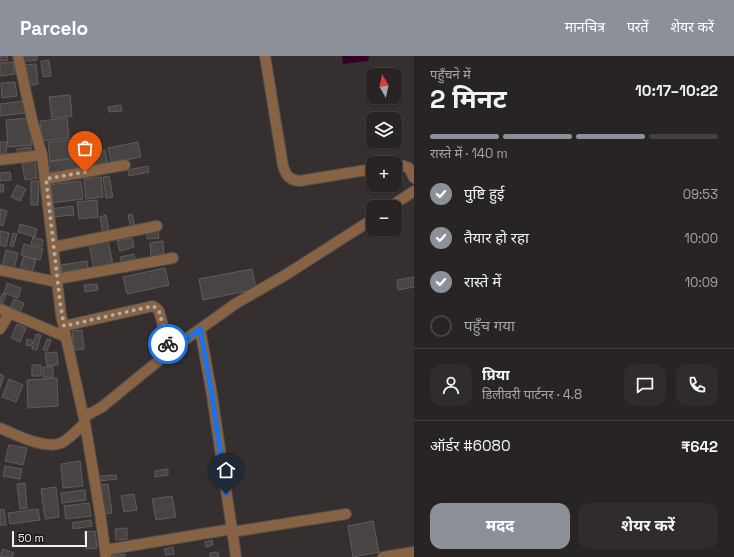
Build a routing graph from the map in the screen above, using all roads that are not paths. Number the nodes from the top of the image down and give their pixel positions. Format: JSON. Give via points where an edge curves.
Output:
{"nodes":[{"id":1,"x":18,"y":56,"type":"edge"},
{"id":2,"x":265,"y":56,"type":"edge"},
{"id":3,"x":42,"y":155,"type":"junction"},
{"id":4,"x":0,"y":160,"type":"edge"},
{"id":5,"x":125,"y":165,"type":"dead end"},
{"id":6,"x":402,"y":166,"type":"edge"},
{"id":7,"x":366,"y":170,"type":"edge"},
{"id":8,"x":414,"y":178,"type":"edge"},
{"id":9,"x":46,"y":179,"type":"junction"},
{"id":10,"x":414,"y":191,"type":"edge"},
{"id":11,"x":400,"y":200,"type":"edge"},
{"id":12,"x":366,"y":223,"type":"edge"},
{"id":13,"x":157,"y":226,"type":"dead end"},
{"id":14,"x":54,"y":247,"type":"junction"},
{"id":15,"x":173,"y":258,"type":"dead end"},
{"id":16,"x":0,"y":270,"type":"edge"},
{"id":17,"x":57,"y":281,"type":"junction"},
{"id":18,"x":5,"y":311,"type":"edge"},
{"id":19,"x":64,"y":326,"type":"junction"},
{"id":20,"x":0,"y":329,"type":"edge"},
{"id":21,"x":200,"y":329,"type":"junction"},
{"id":22,"x":66,"y":337,"type":"junction"},
{"id":23,"x":170,"y":352,"type":"junction"},
{"id":24,"x":84,"y":420,"type":"junction"},
{"id":25,"x":0,"y":428,"type":"edge"},
{"id":26,"x":346,"y":514,"type":"dead end"},
{"id":27,"x":232,"y":530,"type":"junction"},
{"id":28,"x":414,"y":552,"type":"edge"},
{"id":29,"x":105,"y":553,"type":"edge"},
{"id":30,"x":236,"y":557,"type":"edge"},
{"id":31,"x":383,"y":557,"type":"edge"}],
"edges":[{"from":1,"to":3,"type":"street"},
{"from":2,"to":7,"type":"street","via":[[283,166],[288,177],[299,181]]},
{"from":3,"to":4,"type":"street"},
{"from":3,"to":9,"type":"street"},
{"from":5,"to":9,"type":"street"},
{"from":6,"to":8,"type":"street","via":[[409,168]]},
{"from":9,"to":14,"type":"street"},
{"from":10,"to":11,"type":"street"},
{"from":12,"to":21,"type":"street","via":[[235,304]]},
{"from":13,"to":14,"type":"street"},
{"from":14,"to":17,"type":"street"},
{"from":15,"to":17,"type":"street"},
{"from":16,"to":17,"type":"street"},
{"from":17,"to":19,"type":"street"},
{"from":18,"to":20,"type":"street"},
{"from":18,"to":22,"type":"street"},
{"from":19,"to":22,"type":"street"},
{"from":19,"to":23,"type":"street","via":[[153,306],[159,311]]},
{"from":21,"to":23,"type":"street"},
{"from":21,"to":27,"type":"street"},
{"from":22,"to":24,"type":"street"},
{"from":23,"to":24,"type":"street"},
{"from":24,"to":25,"type":"street","via":[[64,441],[52,445],[39,443]]},
{"from":24,"to":29,"type":"street"},
{"from":26,"to":27,"type":"street"},
{"from":27,"to":29,"type":"street"},
{"from":27,"to":30,"type":"street"},
{"from":28,"to":31,"type":"street"}]}
